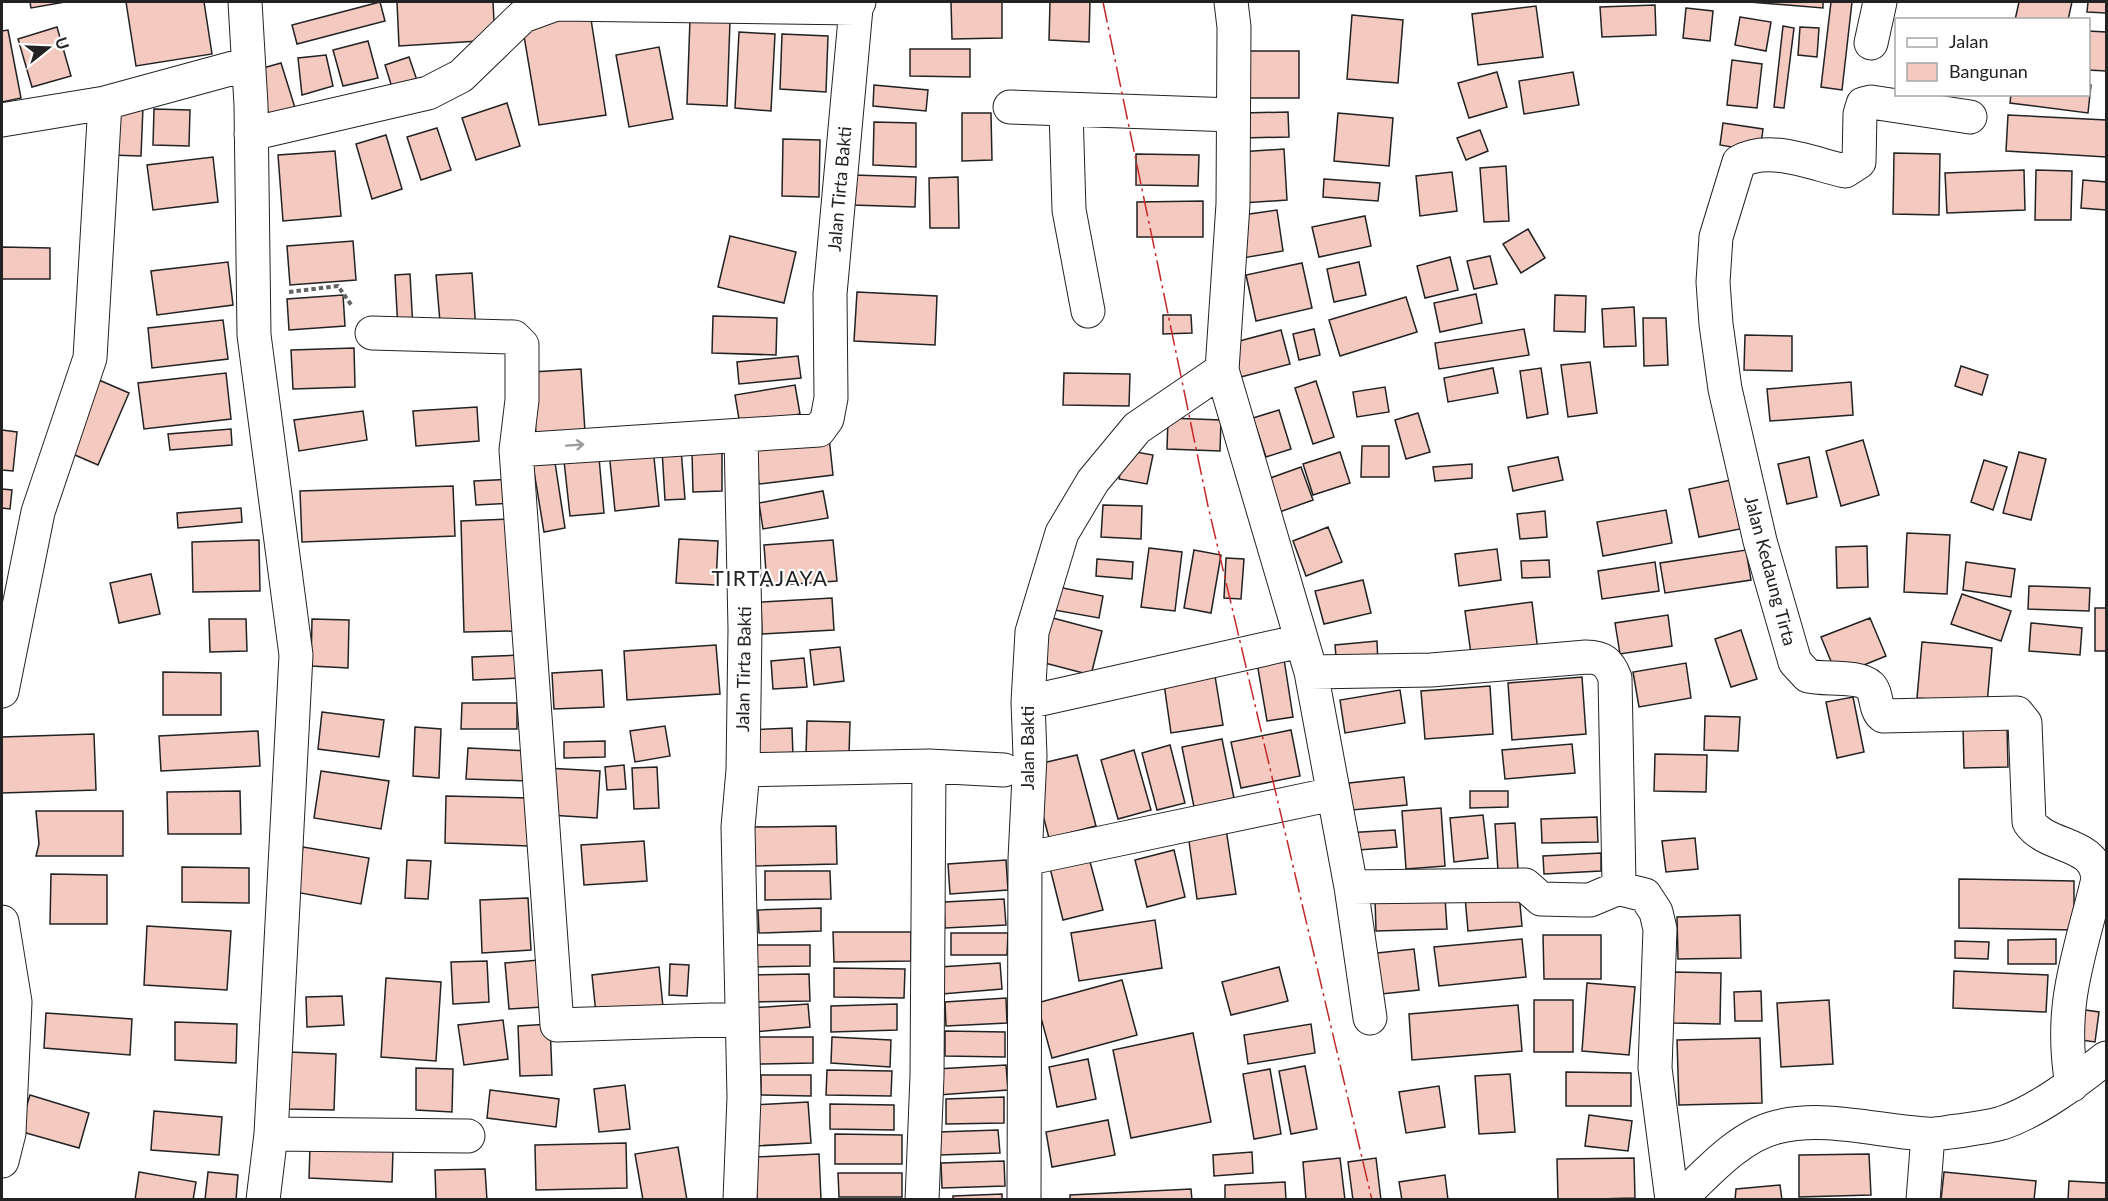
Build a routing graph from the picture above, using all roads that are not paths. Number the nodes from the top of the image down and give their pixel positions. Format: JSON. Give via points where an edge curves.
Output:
{"nodes":[{"id":1,"x":245,"y":2,"type":"edge"},
{"id":2,"x":1231,"y":2,"type":"edge"},
{"id":3,"x":1880,"y":2,"type":"edge"},
{"id":4,"x":857,"y":5,"type":"edge"},
{"id":5,"x":1871,"y":43,"type":"dead end"},
{"id":6,"x":248,"y":64,"type":"junction"},
{"id":7,"x":105,"y":103,"type":"junction"},
{"id":8,"x":1011,"y":107,"type":"dead end"},
{"id":9,"x":1065,"y":110,"type":"junction"},
{"id":10,"x":1233,"y":115,"type":"junction"},
{"id":11,"x":1970,"y":117,"type":"dead end"},
{"id":12,"x":2,"y":120,"type":"edge"},
{"id":13,"x":251,"y":134,"type":"junction"},
{"id":14,"x":1088,"y":311,"type":"dead end"},
{"id":15,"x":372,"y":333,"type":"road end"},
{"id":16,"x":1222,"y":370,"type":"junction"},
{"id":17,"x":741,"y":435,"type":"junction"},
{"id":18,"x":516,"y":450,"type":"junction"},
{"id":19,"x":1301,"y":641,"type":"junction"},
{"id":20,"x":1311,"y":672,"type":"junction"},
{"id":21,"x":2,"y":691,"type":"edge"},
{"id":22,"x":1028,"y":702,"type":"junction"},
{"id":23,"x":929,"y":766,"type":"junction"},
{"id":24,"x":742,"y":770,"type":"junction"},
{"id":25,"x":1004,"y":770,"type":"dead end"},
{"id":26,"x":1333,"y":794,"type":"junction"},
{"id":27,"x":1025,"y":859,"type":"junction"},
{"id":28,"x":1351,"y":887,"type":"junction"},
{"id":29,"x":1621,"y":887,"type":"junction"},
{"id":30,"x":2,"y":922,"type":"edge"},
{"id":31,"x":1370,"y":1018,"type":"dead end"},
{"id":32,"x":742,"y":1019,"type":"junction"},
{"id":33,"x":2106,"y":1058,"type":"edge"},
{"id":34,"x":2072,"y":1085,"type":"junction"},
{"id":35,"x":272,"y":1134,"type":"junction"},
{"id":36,"x":1929,"y":1135,"type":"junction"},
{"id":37,"x":468,"y":1136,"type":"dead end"},
{"id":38,"x":2,"y":1161,"type":"edge"},
{"id":39,"x":263,"y":1200,"type":"edge"},
{"id":40,"x":740,"y":1200,"type":"edge"},
{"id":41,"x":922,"y":1200,"type":"edge"},
{"id":42,"x":1024,"y":1200,"type":"edge"},
{"id":43,"x":1672,"y":1200,"type":"edge"},
{"id":44,"x":1679,"y":1200,"type":"edge"},
{"id":45,"x":1923,"y":1200,"type":"edge"}],
"edges":[{"from":1,"to":6,"type":"street"},
{"from":2,"to":10,"type":"street"},
{"from":3,"to":5,"type":"street"},
{"from":4,"to":13,"type":"street","via":[[556,4],[523,16],[461,76],[428,93]]},
{"from":4,"to":17,"type":"street","name":"Jalan Tirta Bakti","via":[[830,294],[831,398],[827,419],[819,430],[806,433]]},
{"from":6,"to":7,"type":"street"},
{"from":6,"to":13,"type":"street"},
{"from":7,"to":12,"type":"street"},
{"from":7,"to":21,"type":"street","via":[[90,358],[38,512]]},
{"from":8,"to":9,"type":"street"},
{"from":9,"to":10,"type":"street"},
{"from":9,"to":14,"type":"street","via":[[1069,210]]},
{"from":10,"to":16,"type":"street","via":[[1233,204]]},
{"from":11,"to":34,"type":"street","name":"Jalan Kedaung Tirta","via":[[1871,102],[1863,104],[1860,114],[1859,162],[1845,171],[1765,153],[1739,162],[1716,237],[1713,282],[1725,389],[1763,552],[1791,653],[1802,670],[1808,676],[1866,683],[1873,690],[1883,716],[2022,716],[2029,822],[2045,837],[2085,852],[2093,859],[2098,879],[2068,996],[2067,1053]]},
{"from":13,"to":35,"type":"street","via":[[254,335],[296,655]]},
{"from":15,"to":18,"type":"street","via":[[518,339],[523,348]]},
{"from":16,"to":19,"type":"street"},
{"from":16,"to":22,"type":"street","name":"Jalan Bakti","via":[[1137,429],[1093,481],[1062,532],[1032,632]]},
{"from":18,"to":17,"type":"street","one_way":true},
{"from":17,"to":24,"type":"street","name":"Jalan Tirta Bakti","via":[[746,629]]},
{"from":18,"to":32,"type":"street","via":[[556,1025]]},
{"from":19,"to":20,"type":"street"},
{"from":19,"to":22,"type":"street"},
{"from":20,"to":26,"type":"street"},
{"from":20,"to":29,"type":"street","via":[[1431,670],[1600,657],[1615,678]]},
{"from":22,"to":27,"type":"street","name":"Jalan Bakti","via":[[1030,756]]},
{"from":23,"to":24,"type":"street"},
{"from":23,"to":25,"type":"street"},
{"from":23,"to":41,"type":"street"},
{"from":24,"to":32,"type":"street","name":"Jalan Tirta Bakti","via":[[738,827]]},
{"from":26,"to":27,"type":"street"},
{"from":26,"to":28,"type":"street"},
{"from":27,"to":42,"type":"street","name":"Jalan Bakti"},
{"from":28,"to":29,"type":"street","via":[[1525,885],[1541,899],[1582,900]]},
{"from":28,"to":31,"type":"street"},
{"from":29,"to":43,"type":"street","via":[[1646,895],[1659,918],[1655,1068]]},
{"from":30,"to":38,"type":"street","via":[[15,1002],[9,1133]]},
{"from":32,"to":40,"type":"street","name":"Jalan Tirta Bakti"},
{"from":33,"to":34,"type":"street"},
{"from":34,"to":36,"type":"street","via":[[2003,1122]]},
{"from":35,"to":37,"type":"street"},
{"from":35,"to":39,"type":"street"},
{"from":36,"to":44,"type":"street","via":[[1804,1123],[1775,1127],[1717,1163]]},
{"from":36,"to":45,"type":"street"}]}
